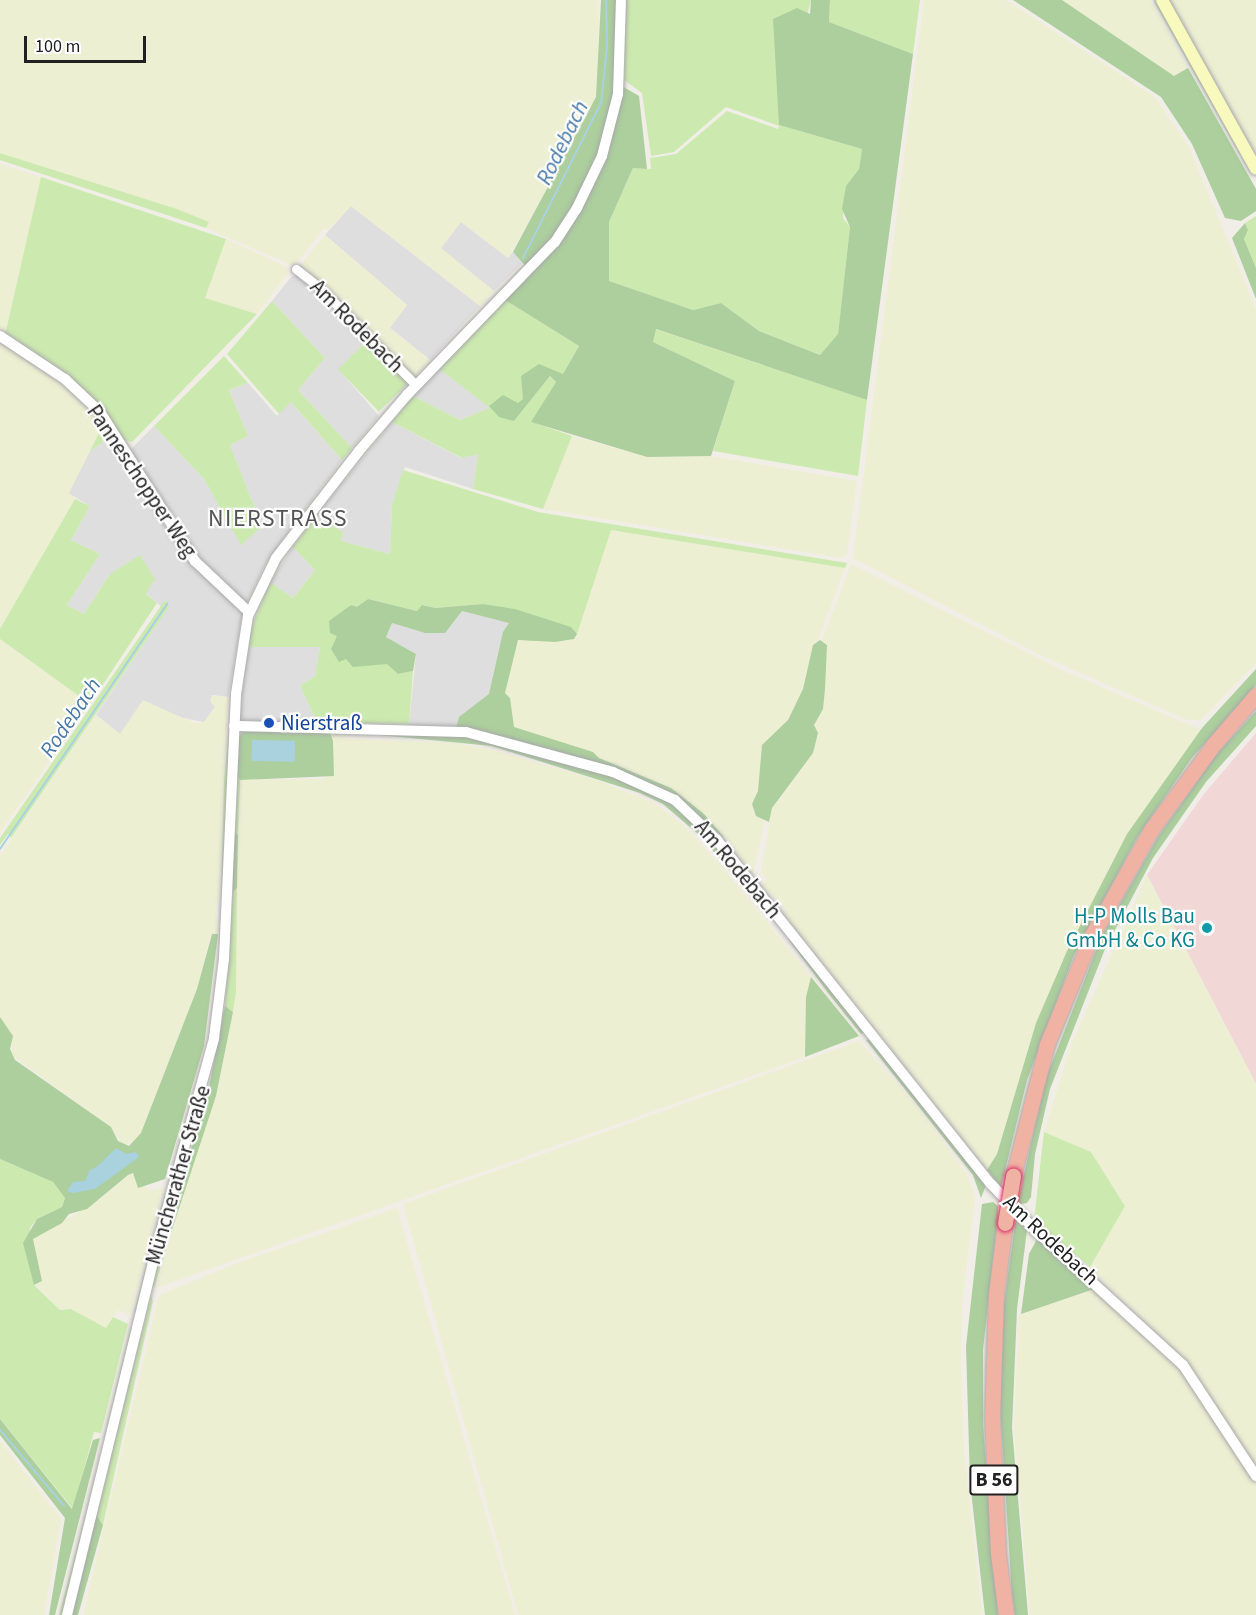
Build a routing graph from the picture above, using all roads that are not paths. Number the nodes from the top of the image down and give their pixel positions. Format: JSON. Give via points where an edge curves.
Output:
{"nodes":[{"id":1,"x":621,"y":0,"type":"edge"},
{"id":2,"x":1162,"y":0,"type":"edge"},
{"id":3,"x":1256,"y":169,"type":"edge"},
{"id":4,"x":296,"y":269,"type":"dead end"},
{"id":5,"x":0,"y":336,"type":"edge"},
{"id":6,"x":416,"y":385,"type":"junction"},
{"id":7,"x":249,"y":612,"type":"junction"},
{"id":8,"x":1256,"y":695,"type":"edge"},
{"id":9,"x":234,"y":726,"type":"junction"},
{"id":10,"x":1256,"y":1476,"type":"edge"},
{"id":11,"x":67,"y":1615,"type":"edge"},
{"id":12,"x":1006,"y":1615,"type":"edge"}],
"edges":[{"from":1,"to":6,"type":"street","name":"Am Rodebach","via":[[620,81],[596,170],[555,242]]},
{"from":2,"to":3,"type":"main road"},
{"from":4,"to":6,"type":"street","name":"Am Rodebach","via":[[318,286]]},
{"from":5,"to":7,"type":"street","name":"Panneschopper Weg","via":[[65,379],[100,412],[195,561]]},
{"from":6,"to":7,"type":"street","name":"Am Rodebach","via":[[281,551]]},
{"from":7,"to":9,"type":"street","name":"Am Rodebach","via":[[238,661]]},
{"from":8,"to":12,"type":"highway","number":"B 56","bridge":true,"via":[[1214,744],[1152,830],[1092,936],[1047,1044],[1013,1176],[996,1293],[992,1418],[998,1554]]},
{"from":9,"to":10,"type":"street","name":"Am Rodebach","via":[[466,732],[614,772],[675,801],[717,840],[991,1184],[1034,1229],[1183,1365]]},
{"from":9,"to":11,"type":"street","name":"Müncherather Straße","via":[[224,959],[214,1038],[158,1242]]}]}
